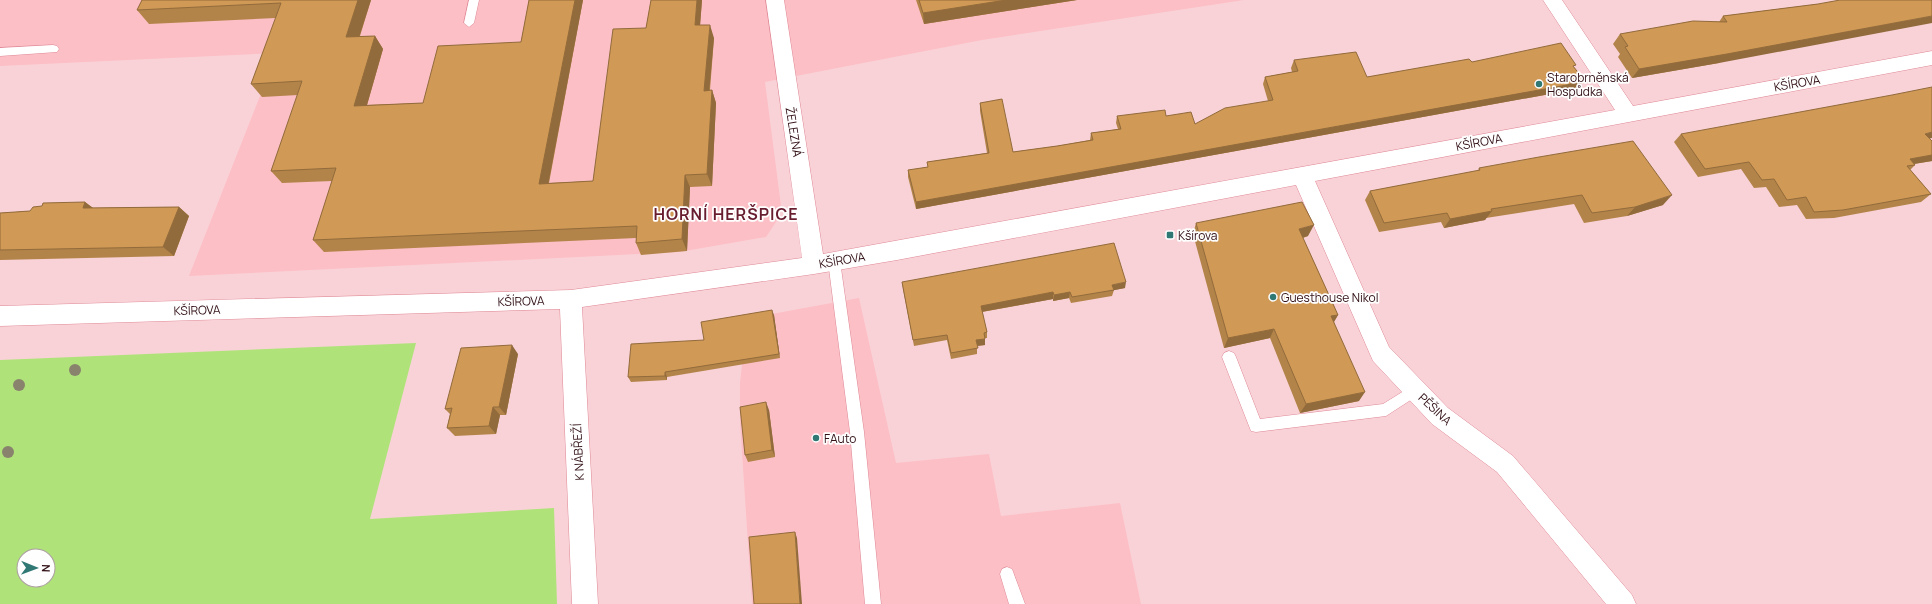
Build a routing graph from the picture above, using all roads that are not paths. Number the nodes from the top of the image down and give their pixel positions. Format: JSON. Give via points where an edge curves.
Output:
{"nodes":[{"id":1,"x":474,"y":0,"type":"edge"},
{"id":2,"x":775,"y":0,"type":"edge"},
{"id":3,"x":1552,"y":0,"type":"edge"},
{"id":4,"x":469,"y":23,"type":"dead end"},
{"id":5,"x":53,"y":49,"type":"dead end"},
{"id":6,"x":0,"y":52,"type":"edge"},
{"id":7,"x":1932,"y":58,"type":"edge"},
{"id":8,"x":1628,"y":114,"type":"junction"},
{"id":9,"x":1302,"y":175,"type":"junction"},
{"id":10,"x":824,"y":263,"type":"junction"},
{"id":11,"x":572,"y":299,"type":"junction"},
{"id":12,"x":0,"y":316,"type":"edge"},
{"id":13,"x":1229,"y":357,"type":"dead end"},
{"id":14,"x":1415,"y":390,"type":"junction"},
{"id":15,"x":1007,"y":574,"type":"dead end"},
{"id":16,"x":585,"y":604,"type":"edge"},
{"id":17,"x":873,"y":604,"type":"edge"},
{"id":18,"x":1017,"y":604,"type":"edge"},
{"id":19,"x":1623,"y":604,"type":"edge"}],
"edges":[{"from":1,"to":4,"type":"lane"},
{"from":2,"to":10,"type":"street","name":"ŽELEZNÁ"},
{"from":3,"to":8,"type":"street"},
{"from":5,"to":6,"type":"lane"},
{"from":7,"to":8,"type":"street","name":"KŠÍROVA"},
{"from":8,"to":9,"type":"street","name":"KŠÍROVA"},
{"from":9,"to":10,"type":"street","name":"KŠÍROVA"},
{"from":9,"to":14,"type":"street","name":"PĚŠINA","via":[[1381,354]]},
{"from":10,"to":11,"type":"street","name":"KŠÍROVA"},
{"from":10,"to":17,"type":"lane","via":[[857,432]]},
{"from":11,"to":12,"type":"street","name":"KŠÍROVA"},
{"from":11,"to":16,"type":"street","name":"K NÁBŘEŽÍ"},
{"from":13,"to":14,"type":"lane","via":[[1256,426],[1386,410]]},
{"from":14,"to":19,"type":"street","name":"PĚŠINA","via":[[1440,416],[1506,464]]},
{"from":15,"to":18,"type":"lane"}]}
